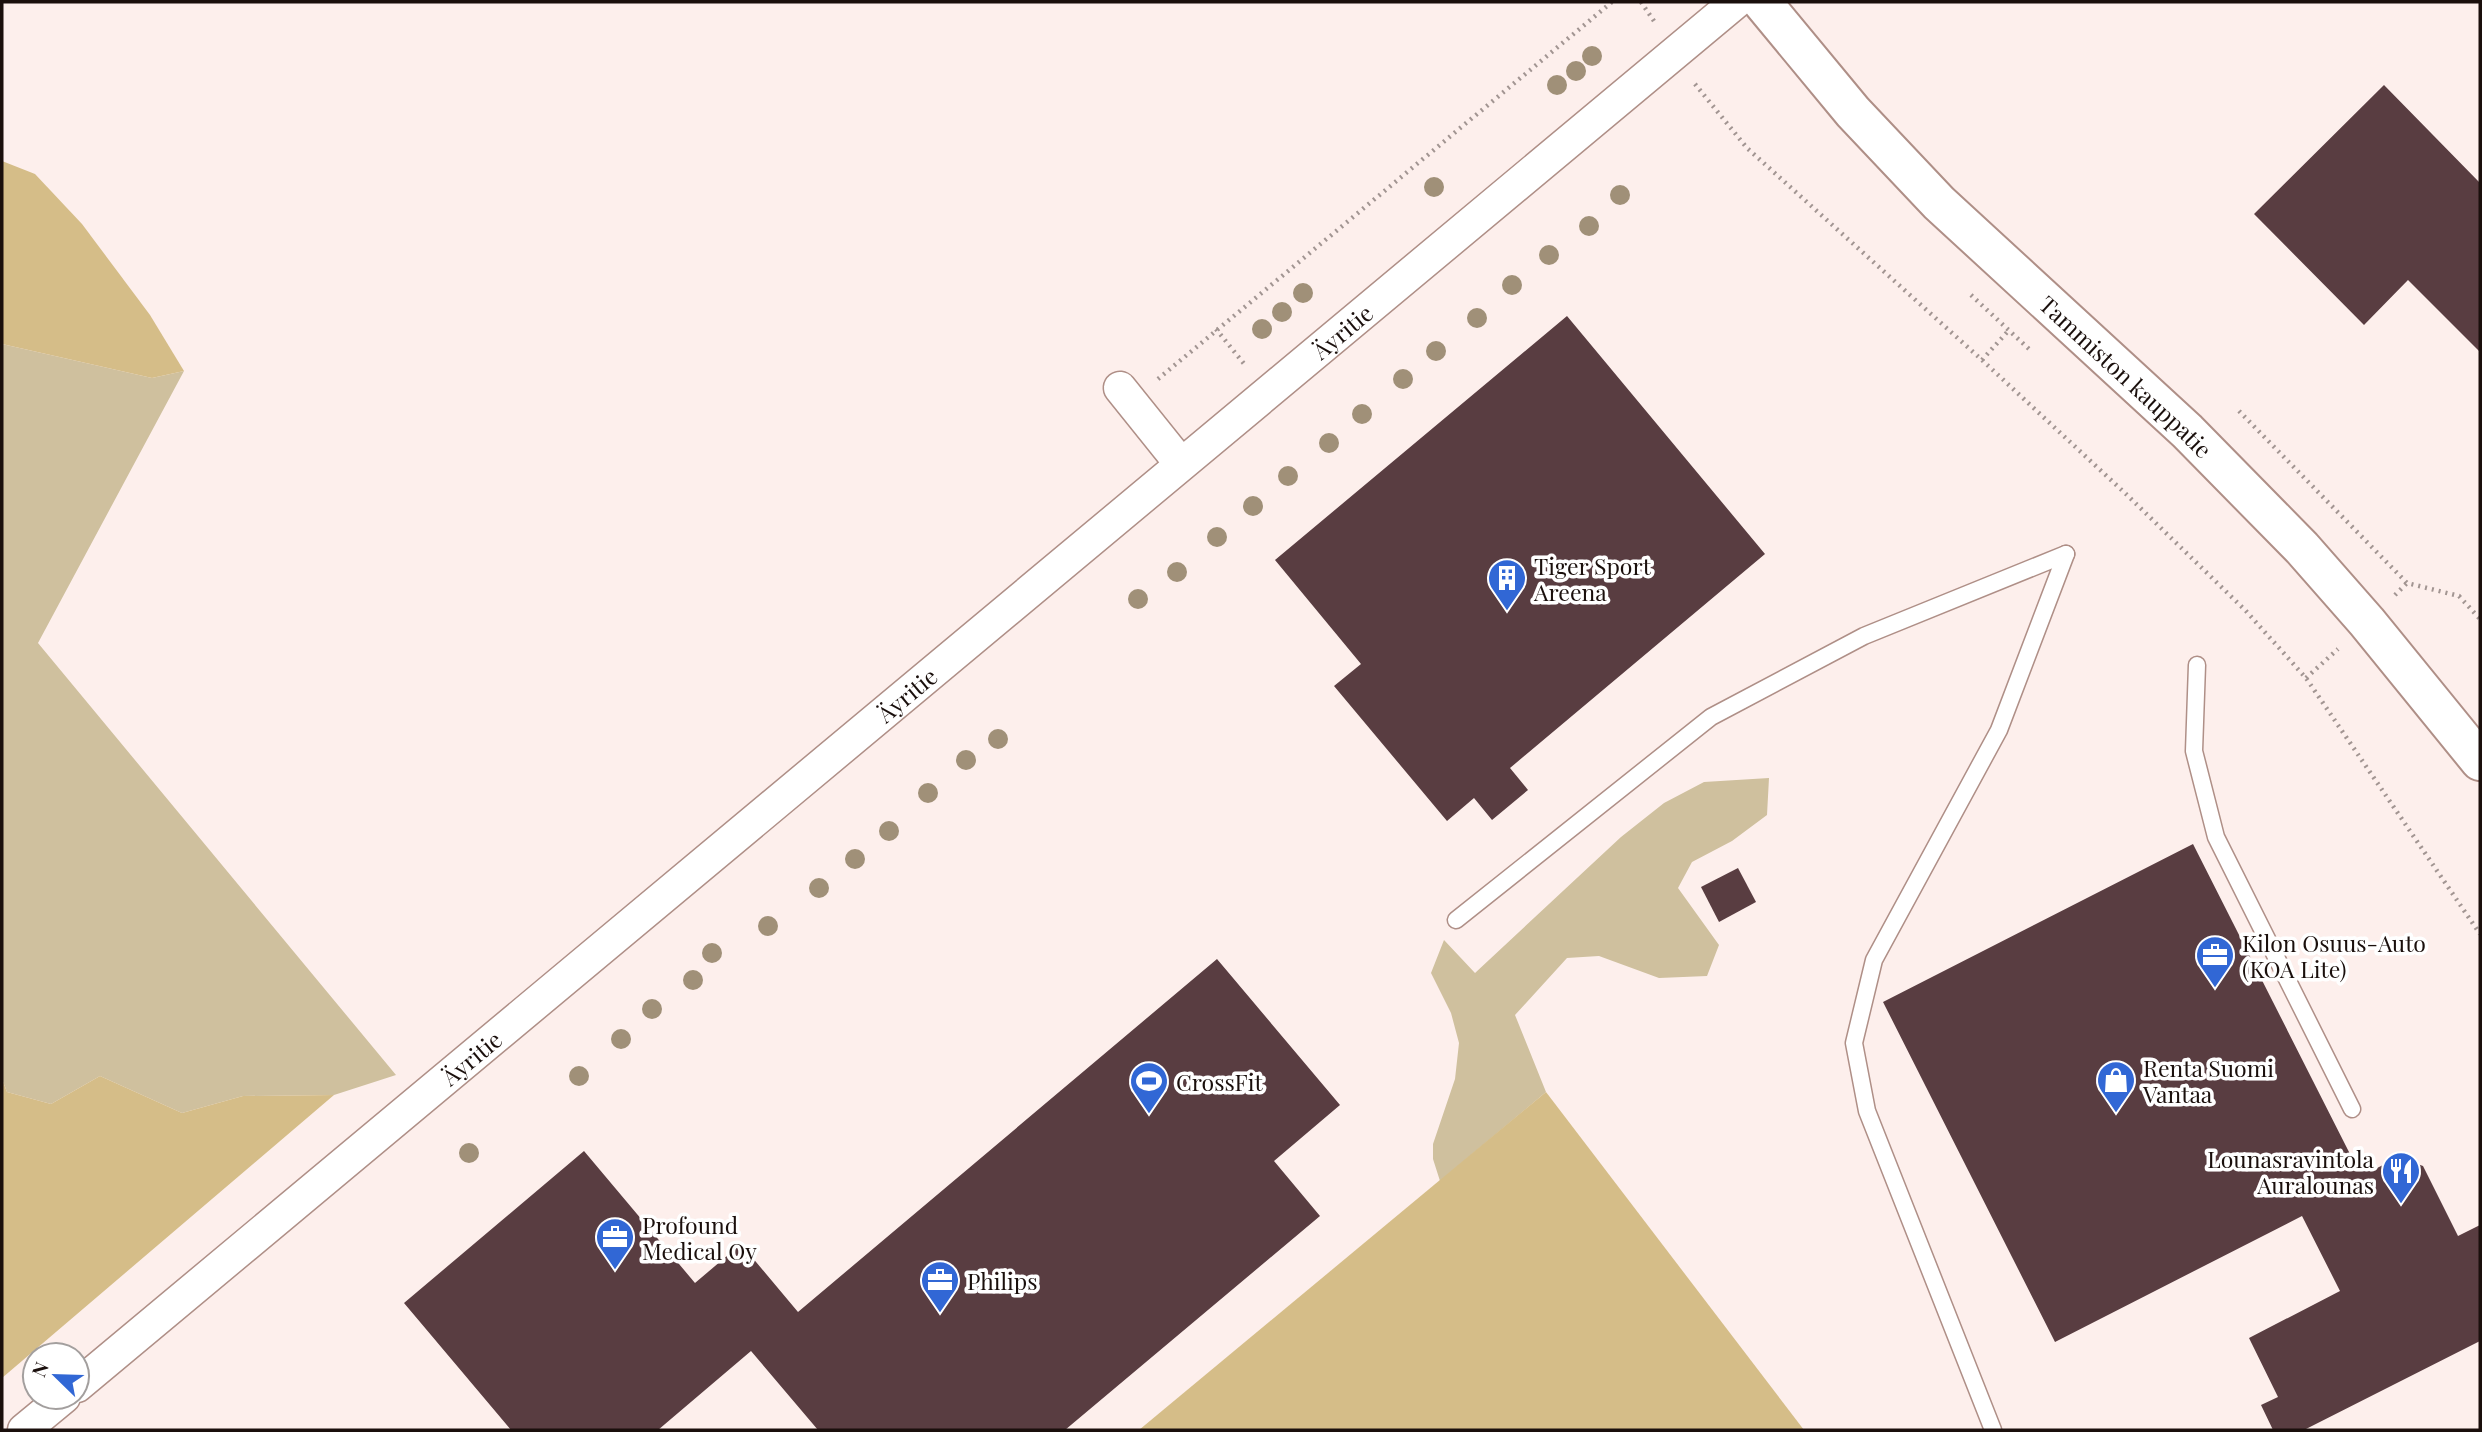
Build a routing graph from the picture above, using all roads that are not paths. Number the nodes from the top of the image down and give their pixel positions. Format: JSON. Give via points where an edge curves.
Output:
{"nodes":[{"id":1,"x":1736,"y":2,"type":"edge"},
{"id":2,"x":1762,"y":2,"type":"edge"},
{"id":3,"x":1126,"y":394,"type":"road end"},
{"id":4,"x":1181,"y":464,"type":"junction"},
{"id":5,"x":2197,"y":665,"type":"dead end"},
{"id":6,"x":2480,"y":761,"type":"edge"},
{"id":7,"x":1456,"y":920,"type":"dead end"},
{"id":8,"x":2352,"y":1109,"type":"dead end"},
{"id":9,"x":91,"y":1374,"type":"edge"},
{"id":10,"x":47,"y":1411,"type":"edge"},
{"id":11,"x":24,"y":1430,"type":"edge"},
{"id":12,"x":1993,"y":1430,"type":"edge"}],
"edges":[{"from":1,"to":4,"type":"street","name":"Äyritie"},
{"from":2,"to":6,"type":"main road","name":"Tammiston kauppatie","via":[[1853,112],[1939,203],[2187,431],[2302,548]]},
{"from":3,"to":4,"type":"street"},
{"from":4,"to":9,"type":"street","name":"Äyritie"},
{"from":5,"to":8,"type":"lane","via":[[2194,751],[2216,837]]},
{"from":7,"to":12,"type":"lane","via":[[1711,717],[1864,636],[2066,554],[1999,730],[1874,960],[1854,1042],[1867,1111]]},
{"from":10,"to":11,"type":"street"}]}
